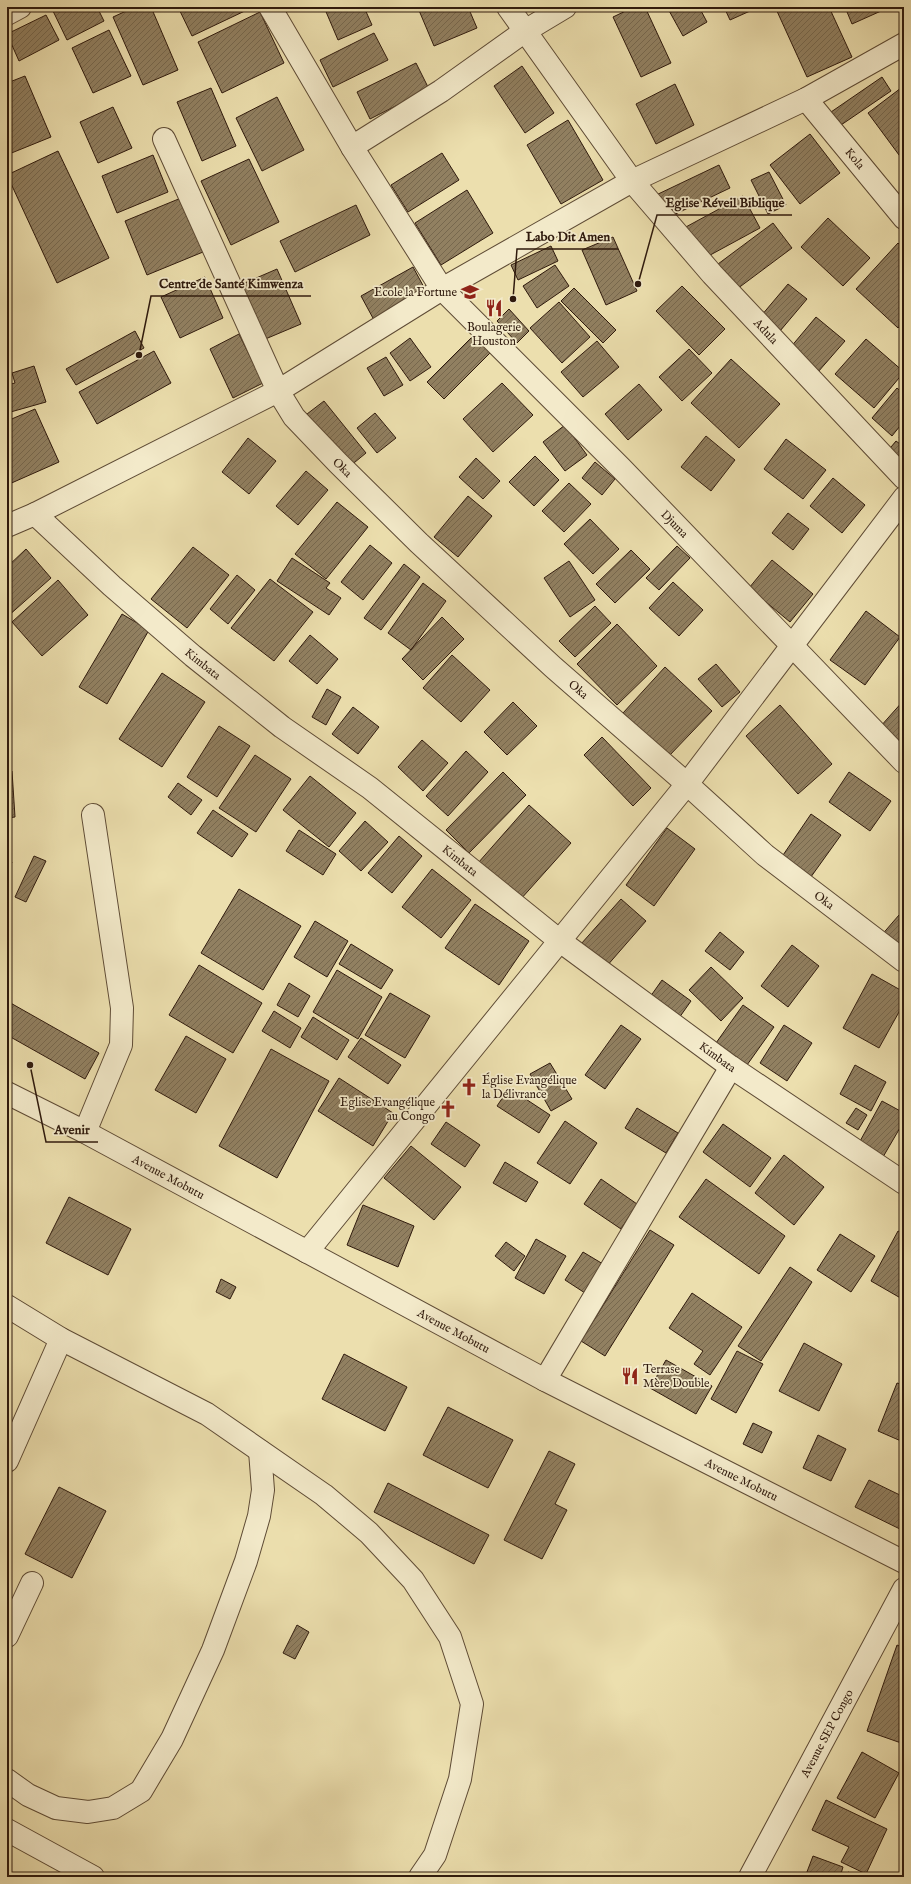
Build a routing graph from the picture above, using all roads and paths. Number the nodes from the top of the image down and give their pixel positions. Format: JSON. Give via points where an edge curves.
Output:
{"nodes":[{"id":1,"x":20,"y":7,"type":"edge"},
{"id":2,"x":270,"y":7,"type":"edge"},
{"id":3,"x":508,"y":7,"type":"edge"},
{"id":4,"x":565,"y":7,"type":"edge"},
{"id":5,"x":7,"y":14,"type":"edge"},
{"id":6,"x":525,"y":32,"type":"junction"},
{"id":7,"x":904,"y":44,"type":"edge"},
{"id":8,"x":806,"y":100,"type":"junction"},
{"id":9,"x":164,"y":139,"type":"dead end"},
{"id":10,"x":352,"y":147,"type":"junction"},
{"id":11,"x":632,"y":181,"type":"junction"},
{"id":12,"x":904,"y":218,"type":"edge"},
{"id":13,"x":442,"y":289,"type":"junction"},
{"id":14,"x":278,"y":391,"type":"junction"},
{"id":15,"x":904,"y":478,"type":"edge"},
{"id":16,"x":904,"y":498,"type":"edge"},
{"id":17,"x":35,"y":514,"type":"junction"},
{"id":18,"x":7,"y":526,"type":"edge"},
{"id":19,"x":792,"y":646,"type":"junction"},
{"id":20,"x":904,"y":762,"type":"edge"},
{"id":21,"x":687,"y":784,"type":"junction"},
{"id":22,"x":93,"y":815,"type":"dead end"},
{"id":23,"x":560,"y":941,"type":"junction"},
{"id":24,"x":904,"y":961,"type":"edge"},
{"id":25,"x":731,"y":1067,"type":"junction"},
{"id":26,"x":7,"y":1093,"type":"edge"},
{"id":27,"x":85,"y":1132,"type":"junction"},
{"id":28,"x":904,"y":1183,"type":"edge"},
{"id":29,"x":307,"y":1252,"type":"junction"},
{"id":30,"x":7,"y":1306,"type":"edge"},
{"id":31,"x":61,"y":1339,"type":"junction"},
{"id":32,"x":545,"y":1380,"type":"junction"},
{"id":33,"x":260,"y":1451,"type":"junction"},
{"id":34,"x":7,"y":1461,"type":"edge"},
{"id":35,"x":904,"y":1562,"type":"edge"},
{"id":36,"x":32,"y":1583,"type":"dead end"},
{"id":37,"x":904,"y":1589,"type":"edge"},
{"id":38,"x":7,"y":1636,"type":"edge"},
{"id":39,"x":7,"y":1780,"type":"edge"},
{"id":40,"x":7,"y":1830,"type":"edge"},
{"id":41,"x":762,"y":1854,"type":"junction"},
{"id":42,"x":93,"y":1877,"type":"edge"},
{"id":43,"x":420,"y":1877,"type":"edge"},
{"id":44,"x":750,"y":1877,"type":"edge"},
{"id":45,"x":761,"y":1877,"type":"edge"}],
"edges":[{"from":1,"to":5,"type":"street"},
{"from":2,"to":10,"type":"street","name":"Djuma"},
{"from":3,"to":6,"type":"street","name":"Adula"},
{"from":4,"to":6,"type":"street"},
{"from":6,"to":10,"type":"street","via":[[441,91]]},
{"from":6,"to":11,"type":"street","name":"Adula"},
{"from":7,"to":8,"type":"street"},
{"from":8,"to":11,"type":"street"},
{"from":8,"to":12,"type":"street","name":"Kola"},
{"from":9,"to":14,"type":"street","name":"Oka"},
{"from":10,"to":13,"type":"street","name":"Djuma"},
{"from":11,"to":13,"type":"street"},
{"from":11,"to":15,"type":"street","name":"Adula","via":[[712,274]]},
{"from":13,"to":14,"type":"street"},
{"from":13,"to":19,"type":"street","name":"Djuma","via":[[621,468]]},
{"from":14,"to":17,"type":"street"},
{"from":14,"to":21,"type":"street","name":"Oka","via":[[294,417],[419,543],[552,667]]},
{"from":16,"to":19,"type":"street"},
{"from":17,"to":18,"type":"street"},
{"from":17,"to":23,"type":"street","name":"Kimbata","via":[[193,656],[282,727],[370,788]]},
{"from":19,"to":20,"type":"street","name":"Djuma"},
{"from":19,"to":21,"type":"street"},
{"from":21,"to":23,"type":"street"},
{"from":21,"to":24,"type":"street","name":"Oka","via":[[765,855]]},
{"from":22,"to":27,"type":"street","via":[[122,1008],[121,1045]]},
{"from":23,"to":25,"type":"street","name":"Kimbata"},
{"from":23,"to":29,"type":"street"},
{"from":25,"to":28,"type":"street","name":"Kimbata"},
{"from":25,"to":32,"type":"street"},
{"from":26,"to":27,"type":"street","name":"Avenue Mobutu"},
{"from":27,"to":29,"type":"street","name":"Avenue Mobutu"},
{"from":29,"to":32,"type":"street","name":"Avenue Mobutu"},
{"from":30,"to":31,"type":"street"},
{"from":31,"to":33,"type":"street","via":[[207,1414]]},
{"from":31,"to":34,"type":"street"},
{"from":32,"to":35,"type":"street","name":"Avenue Mobutu"},
{"from":33,"to":39,"type":"street","via":[[263,1490],[259,1516],[246,1561],[213,1650],[172,1739],[141,1791],[113,1808],[88,1812],[56,1808],[28,1796]]},
{"from":33,"to":43,"type":"street","via":[[324,1495],[369,1533],[413,1580],[450,1637],[472,1704],[460,1779],[434,1855]]},
{"from":36,"to":38,"type":"street"},
{"from":37,"to":41,"type":"street","name":"Avenue SEP Congo"},
{"from":40,"to":42,"type":"street"},
{"from":41,"to":44,"type":"street","name":"Avenue SEP Congo"},
{"from":41,"to":45,"type":"street"}]}
